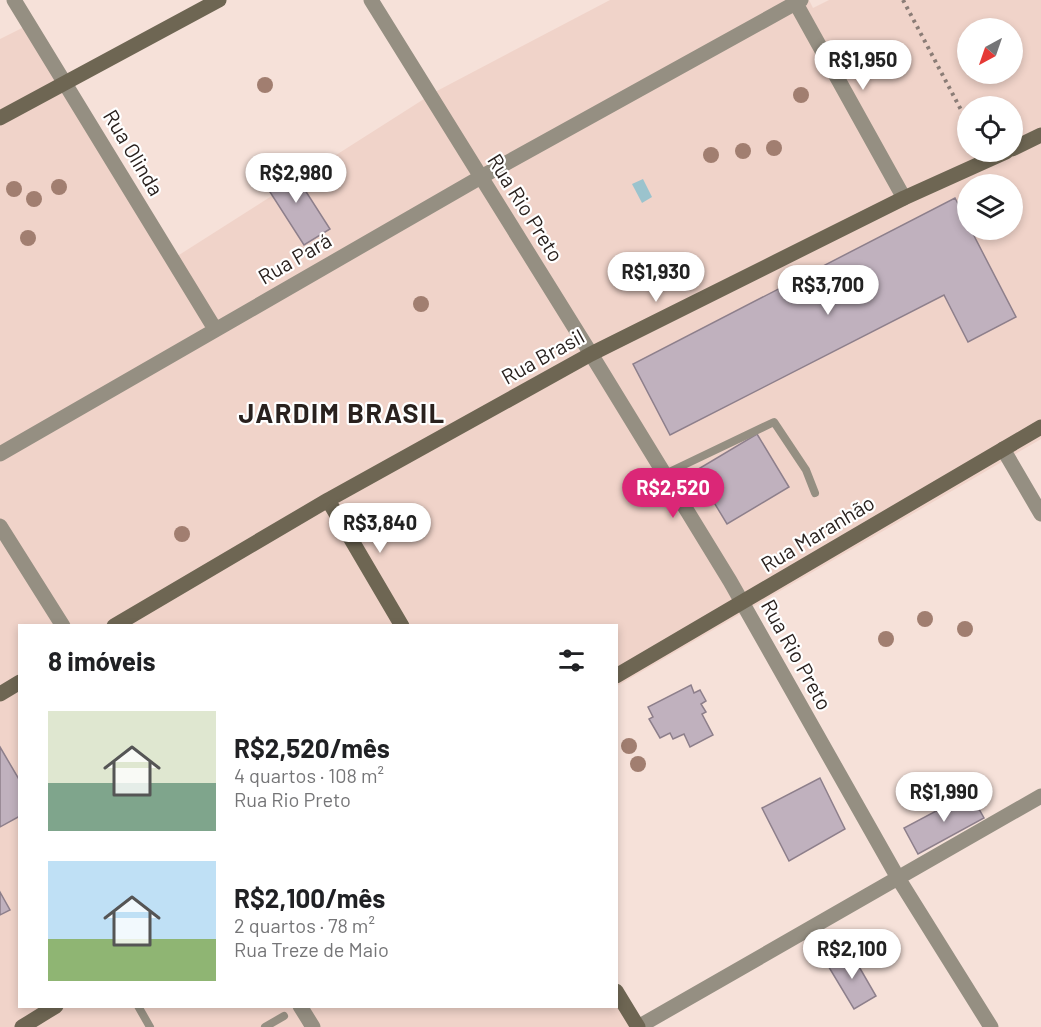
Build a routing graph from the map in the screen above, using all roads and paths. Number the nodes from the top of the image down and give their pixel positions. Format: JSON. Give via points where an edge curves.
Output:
{"nodes":[{"id":1,"x":14,"y":0,"type":"edge"},
{"id":2,"x":219,"y":0,"type":"edge"},
{"id":3,"x":371,"y":0,"type":"edge"},
{"id":4,"x":903,"y":0,"type":"edge"},
{"id":5,"x":797,"y":1,"type":"edge"},
{"id":6,"x":66,"y":83,"type":"junction"},
{"id":7,"x":957,"y":102,"type":"edge"},
{"id":8,"x":0,"y":118,"type":"edge"},
{"id":9,"x":1041,"y":135,"type":"edge"},
{"id":10,"x":1023,"y":144,"type":"edge"},
{"id":11,"x":984,"y":162,"type":"edge"},
{"id":12,"x":481,"y":177,"type":"junction"},
{"id":13,"x":904,"y":198,"type":"junction"},
{"id":14,"x":215,"y":329,"type":"junction"},
{"id":15,"x":591,"y":354,"type":"junction"},
{"id":16,"x":1041,"y":427,"type":"edge"},
{"id":17,"x":1003,"y":449,"type":"junction"},
{"id":18,"x":0,"y":454,"type":"edge"},
{"id":19,"x":665,"y":474,"type":"junction"},
{"id":20,"x":815,"y":493,"type":"dead end"},
{"id":21,"x":328,"y":500,"type":"junction"},
{"id":22,"x":1041,"y":514,"type":"edge"},
{"id":23,"x":0,"y":526,"type":"edge"},
{"id":24,"x":743,"y":604,"type":"junction"},
{"id":25,"x":62,"y":624,"type":"edge"},
{"id":26,"x":117,"y":624,"type":"edge"},
{"id":27,"x":401,"y":624,"type":"edge"},
{"id":28,"x":618,"y":675,"type":"edge"},
{"id":29,"x":18,"y":683,"type":"edge"},
{"id":30,"x":0,"y":693,"type":"edge"},
{"id":31,"x":1041,"y":796,"type":"edge"},
{"id":32,"x":898,"y":878,"type":"junction"},
{"id":33,"x":618,"y":994,"type":"edge"},
{"id":34,"x":53,"y":1008,"type":"edge"},
{"id":35,"x":139,"y":1008,"type":"edge"},
{"id":36,"x":301,"y":1008,"type":"edge"},
{"id":37,"x":284,"y":1016,"type":"dead end"},
{"id":38,"x":22,"y":1027,"type":"edge"},
{"id":39,"x":150,"y":1027,"type":"edge"},
{"id":40,"x":265,"y":1027,"type":"edge"},
{"id":41,"x":313,"y":1027,"type":"edge"},
{"id":42,"x":638,"y":1027,"type":"edge"},
{"id":43,"x":991,"y":1027,"type":"edge"}],
"edges":[{"from":1,"to":6,"type":"street","name":"Rua Olinda"},
{"from":2,"to":6,"type":"street"},
{"from":3,"to":12,"type":"street","name":"Rua Rio Preto"},
{"from":4,"to":7,"type":"path"},
{"from":5,"to":12,"type":"street","name":"Rua Pará"},
{"from":5,"to":13,"type":"street"},
{"from":6,"to":8,"type":"street"},
{"from":6,"to":14,"type":"street","name":"Rua Olinda"},
{"from":9,"to":10,"type":"street"},
{"from":11,"to":13,"type":"street","name":"Rua Brasil"},
{"from":12,"to":14,"type":"street","name":"Rua Pará"},
{"from":12,"to":15,"type":"street","name":"Rua Rio Preto"},
{"from":13,"to":15,"type":"street","name":"Rua Brasil"},
{"from":14,"to":18,"type":"street","name":"Rua Pará"},
{"from":15,"to":19,"type":"street","name":"Rua Rio Preto"},
{"from":15,"to":21,"type":"street","name":"Rua Brasil"},
{"from":16,"to":17,"type":"street","name":"Rua Maranhão"},
{"from":17,"to":22,"type":"street"},
{"from":17,"to":24,"type":"street","name":"Rua Maranhão"},
{"from":19,"to":20,"type":"lane","via":[[774,422],[806,470]]},
{"from":19,"to":24,"type":"street","name":"Rua Rio Preto"},
{"from":21,"to":26,"type":"street","name":"Rua Brasil"},
{"from":21,"to":27,"type":"street"},
{"from":23,"to":25,"type":"street"},
{"from":24,"to":28,"type":"street","name":"Rua Maranhão"},
{"from":24,"to":32,"type":"street","name":"Rua Rio Preto"},
{"from":29,"to":30,"type":"street"},
{"from":31,"to":32,"type":"street"},
{"from":32,"to":42,"type":"street"},
{"from":32,"to":43,"type":"street","name":"Rua Rio Preto"},
{"from":33,"to":42,"type":"street"},
{"from":34,"to":38,"type":"street"},
{"from":35,"to":39,"type":"lane"},
{"from":36,"to":41,"type":"street"},
{"from":37,"to":40,"type":"lane"}]}
